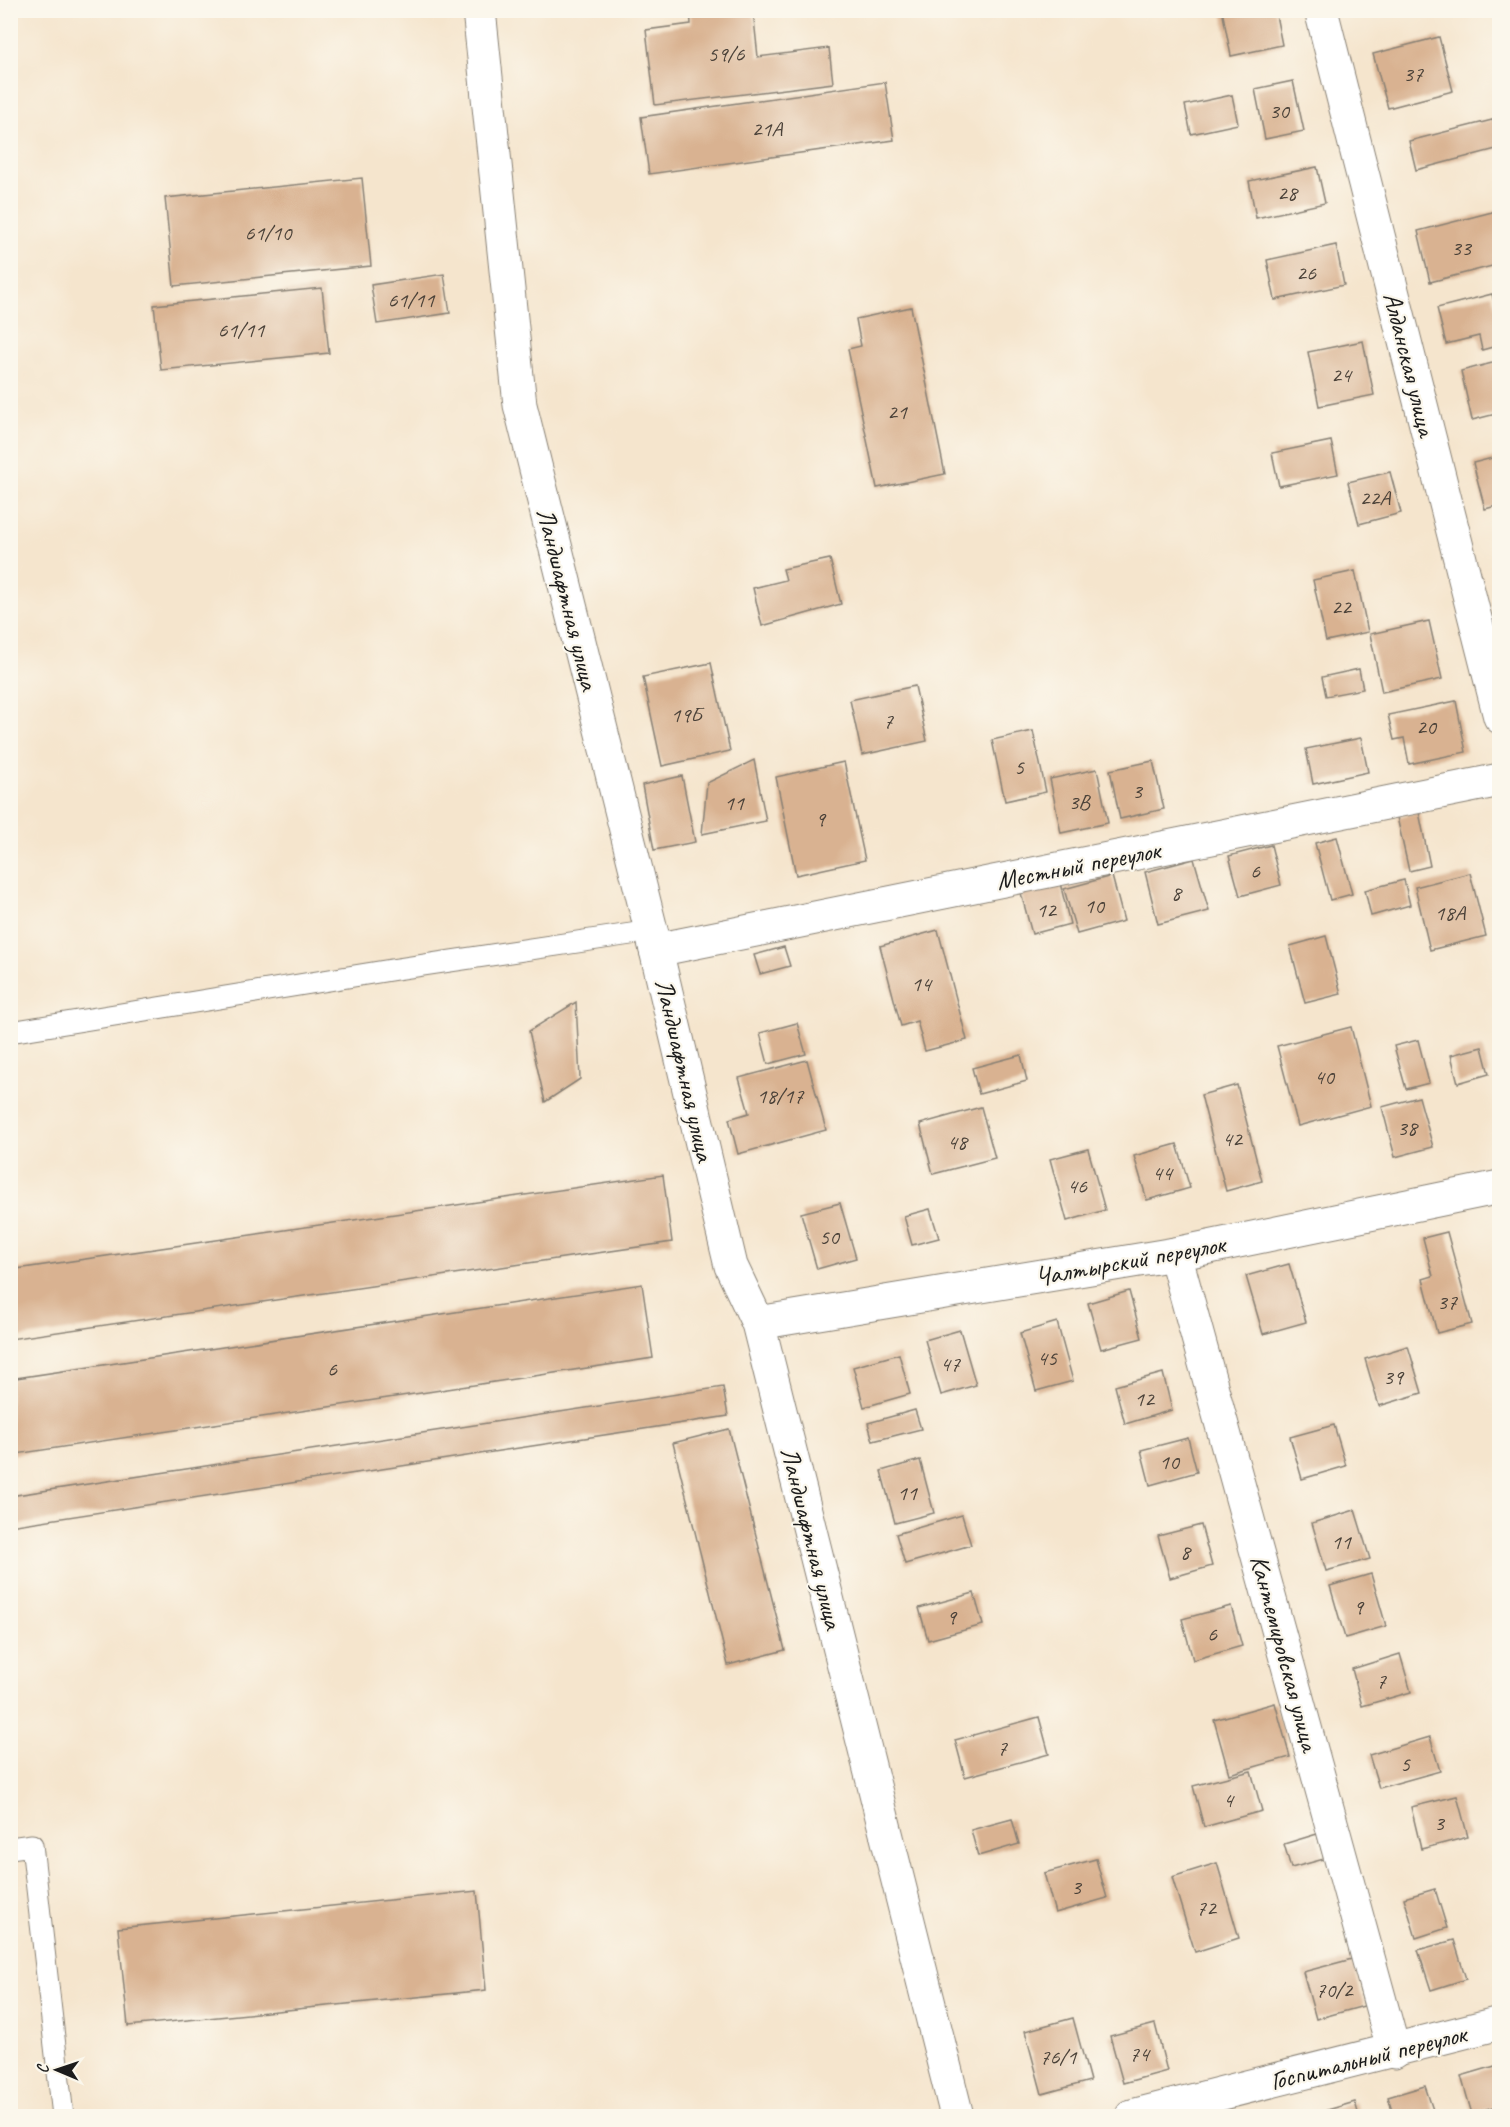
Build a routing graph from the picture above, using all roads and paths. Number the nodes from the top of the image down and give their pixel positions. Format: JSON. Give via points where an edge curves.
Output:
{"nodes":[{"id":1,"x":479,"y":10,"type":"edge"},
{"id":2,"x":1321,"y":10,"type":"edge"},
{"id":3,"x":1500,"y":717,"type":"edge"},
{"id":4,"x":1500,"y":780,"type":"edge"},
{"id":5,"x":654,"y":941,"type":"junction"},
{"id":6,"x":10,"y":1032,"type":"edge"},
{"id":7,"x":1500,"y":1187,"type":"edge"},
{"id":8,"x":1175,"y":1254,"type":"junction"},
{"id":9,"x":758,"y":1323,"type":"junction"},
{"id":10,"x":10,"y":1848,"type":"edge"},
{"id":11,"x":1500,"y":2023,"type":"edge"},
{"id":12,"x":1394,"y":2052,"type":"junction"},
{"id":13,"x":63,"y":2116,"type":"edge"},
{"id":14,"x":957,"y":2116,"type":"edge"},
{"id":15,"x":1132,"y":2116,"type":"edge"}],
"edges":[{"from":1,"to":5,"type":"street","name":"Ландшафтная улица","via":[[520,405]]},
{"from":2,"to":3,"type":"street","name":"Алданская улица"},
{"from":4,"to":5,"type":"street","name":"Местный переулок"},
{"from":5,"to":6,"type":"lane","via":[[385,971]]},
{"from":5,"to":9,"type":"street","name":"Ландшафтная улица","via":[[731,1266]]},
{"from":7,"to":8,"type":"street","name":"Чалтырский переулок"},
{"from":8,"to":9,"type":"street","name":"Чалтырский переулок"},
{"from":8,"to":12,"type":"street","name":"Кантемировская улица"},
{"from":9,"to":14,"type":"street","name":"Ландшафтная улица"},
{"from":10,"to":13,"type":"lane","via":[[32,1845]]},
{"from":11,"to":12,"type":"street","name":"Госпитальный переулок"},
{"from":12,"to":15,"type":"street","name":"Госпитальный переулок"}]}
